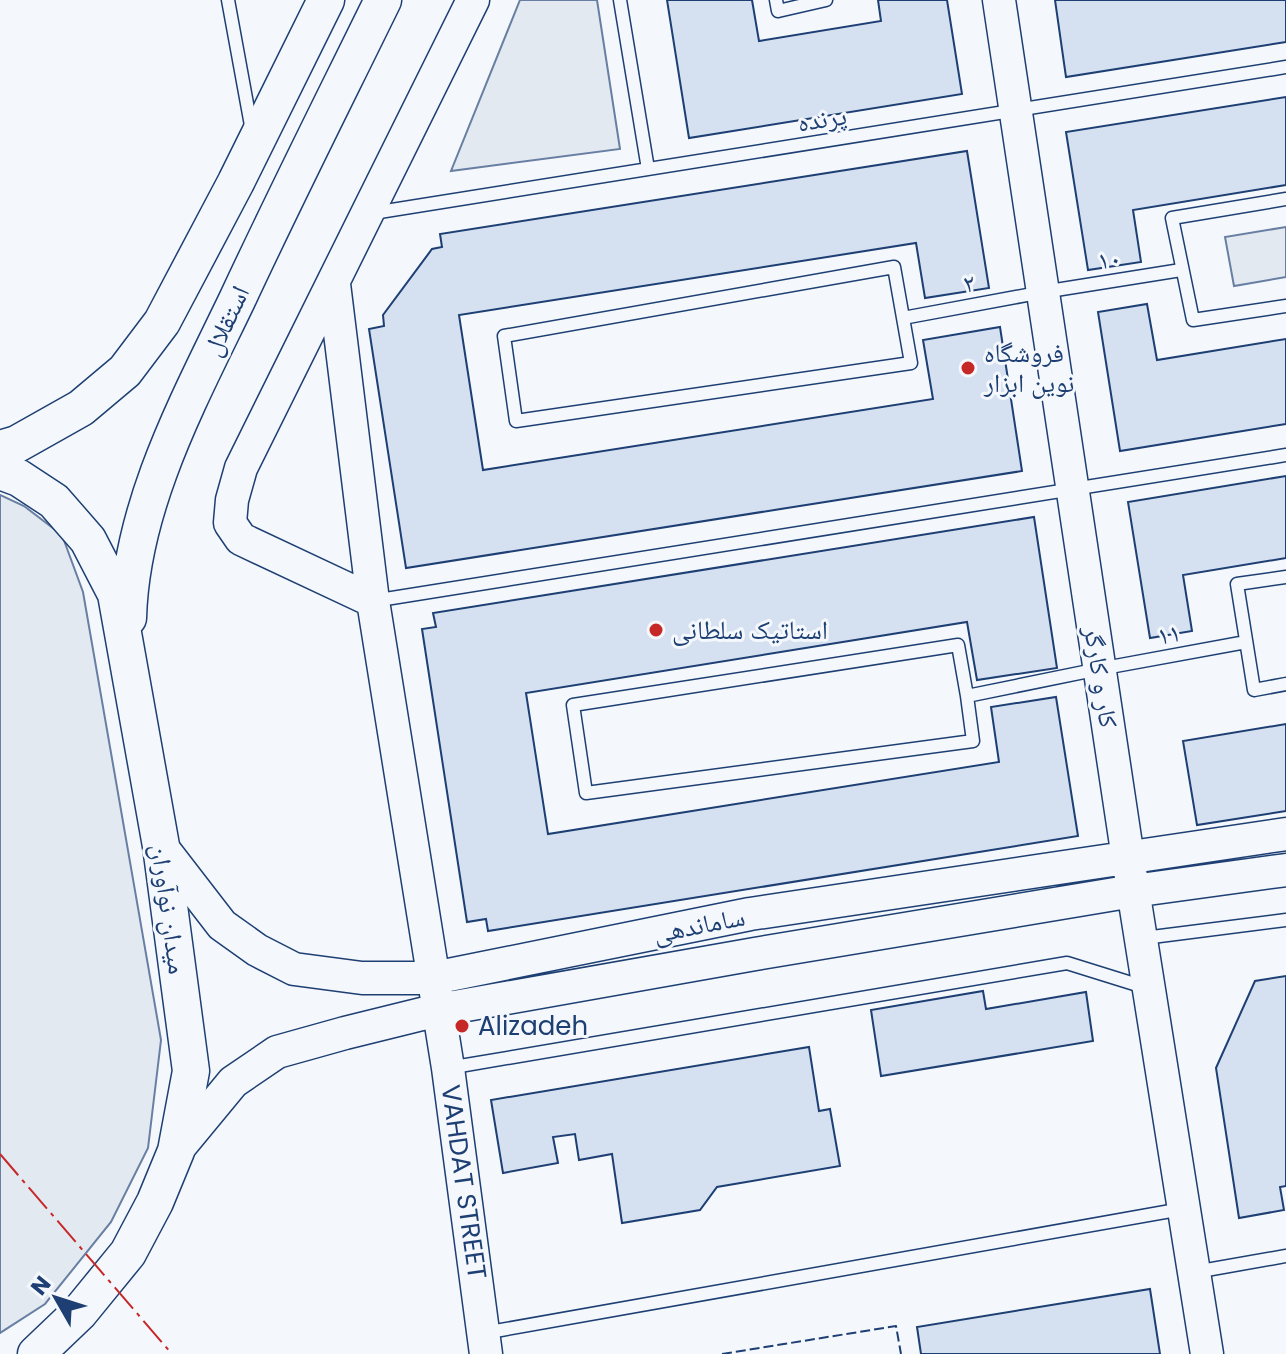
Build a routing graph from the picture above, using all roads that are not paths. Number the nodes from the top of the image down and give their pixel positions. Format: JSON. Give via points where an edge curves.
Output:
{"nodes":[{"id":1,"x":228,"y":0,"type":"edge"},
{"id":2,"x":326,"y":0,"type":"edge"},
{"id":3,"x":383,"y":0,"type":"edge"},
{"id":4,"x":473,"y":0,"type":"edge"},
{"id":5,"x":620,"y":0,"type":"edge"},
{"id":6,"x":776,"y":0,"type":"edge"},
{"id":7,"x":826,"y":0,"type":"edge"},
{"id":8,"x":999,"y":0,"type":"edge"},
{"id":9,"x":1286,"y":67,"type":"edge"},
{"id":10,"x":1016,"y":110,"type":"junction"},
{"id":11,"x":255,"y":145,"type":"junction"},
{"id":12,"x":648,"y":169,"type":"junction"},
{"id":13,"x":1286,"y":199,"type":"edge"},
{"id":14,"x":366,"y":214,"type":"junction"},
{"id":15,"x":1181,"y":270,"type":"junction"},
{"id":16,"x":334,"y":284,"type":"junction"},
{"id":17,"x":1043,"y":292,"type":"junction"},
{"id":18,"x":1286,"y":306,"type":"edge"},
{"id":19,"x":903,"y":318,"type":"junction"},
{"id":20,"x":0,"y":449,"type":"edge"},
{"id":21,"x":1286,"y":455,"type":"edge"},
{"id":22,"x":0,"y":471,"type":"edge"},
{"id":23,"x":1072,"y":489,"type":"junction"},
{"id":24,"x":1286,"y":577,"type":"edge"},
{"id":25,"x":373,"y":601,"type":"junction"},
{"id":26,"x":1246,"y":642,"type":"junction"},
{"id":27,"x":128,"y":660,"type":"junction"},
{"id":28,"x":1099,"y":669,"type":"junction"},
{"id":29,"x":1286,"y":684,"type":"edge"},
{"id":30,"x":967,"y":696,"type":"junction"},
{"id":31,"x":1286,"y":834,"type":"edge"},
{"id":32,"x":161,"y":846,"type":"junction"},
{"id":33,"x":1128,"y":858,"type":"junction"},
{"id":34,"x":1286,"y":870,"type":"edge"},
{"id":35,"x":1133,"y":891,"type":"junction"},
{"id":36,"x":750,"y":914,"type":"junction"},
{"id":37,"x":1286,"y":920,"type":"edge"},
{"id":38,"x":1141,"y":939,"type":"junction"},
{"id":39,"x":755,"y":954,"type":"junction"},
{"id":40,"x":434,"y":978,"type":"junction"},
{"id":41,"x":1149,"y":989,"type":"junction"},
{"id":42,"x":438,"y":1010,"type":"junction"},
{"id":43,"x":448,"y":1068,"type":"junction"},
{"id":44,"x":176,"y":1151,"type":"junction"},
{"id":45,"x":1184,"y":1209,"type":"junction"},
{"id":46,"x":1286,"y":1256,"type":"edge"},
{"id":47,"x":1194,"y":1273,"type":"junction"},
{"id":48,"x":485,"y":1344,"type":"edge"},
{"id":49,"x":36,"y":1354,"type":"edge"},
{"id":50,"x":1207,"y":1354,"type":"edge"}],
"edges":[{"from":1,"to":11,"type":"lane"},
{"from":2,"to":11,"type":"main road","name":"استقلال"},
{"from":3,"to":27,"type":"main road","name":"استقلال","via":[[188,402],[149,499],[129,589]]},
{"from":4,"to":14,"type":"street"},
{"from":5,"to":12,"type":"lane"},
{"from":6,"to":7,"type":"lane","via":[[778,11]]},
{"from":8,"to":10,"type":"street","name":"کار و کارگر"},
{"from":9,"to":10,"type":"lane","name":"پرنده"},
{"from":10,"to":12,"type":"lane","name":"پرنده"},
{"from":10,"to":17,"type":"street","name":"کار و کارگر"},
{"from":11,"to":20,"type":"main road","name":"استقلال","via":[[162,322],[125,371],[81,408]]},
{"from":12,"to":14,"type":"lane","name":"پرنده"},
{"from":13,"to":15,"type":"lane","via":[[1172,218]]},
{"from":14,"to":16,"type":"street"},
{"from":15,"to":17,"type":"lane","name":"۱۰"},
{"from":15,"to":18,"type":"lane","via":[[1193,320]]},
{"from":16,"to":25,"type":"street","name":"VAHDAT STREET"},
{"from":16,"to":25,"type":"street","via":[[241,468],[230,523],[241,539]]},
{"from":17,"to":19,"type":"lane","name":"۲"},
{"from":17,"to":23,"type":"street","name":"کار و کارگر"},
{"from":19,"to":19,"type":"lane","via":[[911,363],[516,421],[504,336],[894,267]]},
{"from":21,"to":23,"type":"lane"},
{"from":22,"to":27,"type":"main road","name":"میدان نوآوران","via":[[54,501],[88,540],[116,594]]},
{"from":23,"to":25,"type":"lane"},
{"from":23,"to":28,"type":"street","name":"کار و کارگر"},
{"from":24,"to":26,"type":"lane","via":[[1237,584]]},
{"from":25,"to":40,"type":"street","name":"VAHDAT STREET"},
{"from":26,"to":28,"type":"lane","name":"۱۱"},
{"from":26,"to":29,"type":"lane","via":[[1254,690]]},
{"from":27,"to":32,"type":"main road","name":"میدان نوآوران"},
{"from":28,"to":30,"type":"lane","name":"۱۱"},
{"from":28,"to":33,"type":"street","name":"کار و کارگر"},
{"from":30,"to":30,"type":"lane","via":[[973,741],[586,793],[573,705],[958,645]]},
{"from":31,"to":33,"type":"street","name":"ساماندهی"},
{"from":32,"to":40,"type":"street","name":"ساماندهی","via":[[222,925],[294,969],[362,978]]},
{"from":32,"to":44,"type":"main road","name":"میدان نوآوران","via":[[191,1071]]},
{"from":33,"to":35,"type":"street","name":"کار و کارگر"},
{"from":33,"to":36,"type":"street","name":"ساماندهی"},
{"from":34,"to":35,"type":"street","name":"ساماندهی"},
{"from":35,"to":38,"type":"street","name":"کار و کارگر"},
{"from":35,"to":39,"type":"street","name":"ساماندهی"},
{"from":36,"to":39,"type":"street"},
{"from":36,"to":40,"type":"street","name":"ساماندهی"},
{"from":37,"to":38,"type":"lane"},
{"from":38,"to":41,"type":"street","name":"کار و کارگر"},
{"from":39,"to":42,"type":"street","name":"ساماندهی"},
{"from":40,"to":42,"type":"street","name":"VAHDAT STREET"},
{"from":41,"to":43,"type":"lane","via":[[1067,963]]},
{"from":41,"to":45,"type":"street","name":"کار و کارگر"},
{"from":42,"to":43,"type":"street","name":"VAHDAT STREET"},
{"from":42,"to":44,"type":"street","name":"ساماندهی","via":[[277,1052],[233,1082]]},
{"from":43,"to":48,"type":"street","name":"VAHDAT STREET"},
{"from":44,"to":49,"type":"main road","name":"میدان نوآوران","via":[[128,1253],[79,1313]]},
{"from":45,"to":47,"type":"street","name":"کار و کارگر"},
{"from":45,"to":48,"type":"lane"},
{"from":46,"to":47,"type":"lane"},
{"from":47,"to":50,"type":"street","name":"کار و کارگر"}]}
